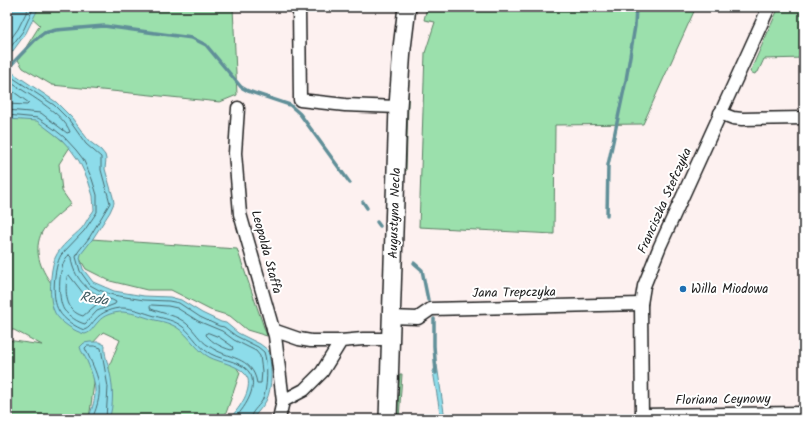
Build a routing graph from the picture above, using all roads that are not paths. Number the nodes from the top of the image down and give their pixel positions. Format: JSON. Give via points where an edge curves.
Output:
{"nodes":[{"id":1,"x":299,"y":7,"type":"edge"},
{"id":2,"x":407,"y":7,"type":"edge"},
{"id":3,"x":769,"y":7,"type":"edge"},
{"id":4,"x":398,"y":107,"type":"junction"},
{"id":5,"x":238,"y":108,"type":"dead end"},
{"id":6,"x":720,"y":113,"type":"junction"},
{"id":7,"x":804,"y":118,"type":"edge"},
{"id":8,"x":641,"y":304,"type":"junction"},
{"id":9,"x":391,"y":317,"type":"junction"},
{"id":10,"x":273,"y":330,"type":"junction"},
{"id":11,"x":391,"y":339,"type":"junction"},
{"id":12,"x":341,"y":342,"type":"junction"},
{"id":13,"x":283,"y":401,"type":"junction"},
{"id":14,"x":804,"y":413,"type":"edge"},
{"id":15,"x":642,"y":417,"type":"edge"},
{"id":16,"x":279,"y":419,"type":"edge"},
{"id":17,"x":388,"y":419,"type":"edge"}],
"edges":[{"from":1,"to":4,"type":"street","via":[[300,100]]},
{"from":2,"to":4,"type":"main road","name":"Augustyna Necla"},
{"from":3,"to":6,"type":"street","name":"Franciszka Stefczyka"},
{"from":4,"to":9,"type":"main road","name":"Augustyna Necla"},
{"from":5,"to":10,"type":"street","name":"Leopolda Staffa","via":[[235,153],[240,214]]},
{"from":6,"to":7,"type":"street","via":[[742,119]]},
{"from":6,"to":8,"type":"street","name":"Franciszka Stefczyka","via":[[651,267]]},
{"from":8,"to":9,"type":"street","name":"Jana Trepczyka","via":[[431,309],[418,318]]},
{"from":8,"to":15,"type":"street","name":"Franciszka Stefczyka"},
{"from":9,"to":11,"type":"main road","name":"Augustyna Necla"},
{"from":10,"to":12,"type":"street","via":[[310,341]]},
{"from":10,"to":13,"type":"street","name":"Leopolda Staffa"},
{"from":11,"to":12,"type":"street"},
{"from":11,"to":17,"type":"main road","name":"Augustyna Necla"},
{"from":12,"to":13,"type":"street","via":[[322,372],[304,390]]},
{"from":13,"to":16,"type":"street","name":"Leopolda Staffa"},
{"from":14,"to":15,"type":"street","name":"Floriana Ceynowy"}]}
